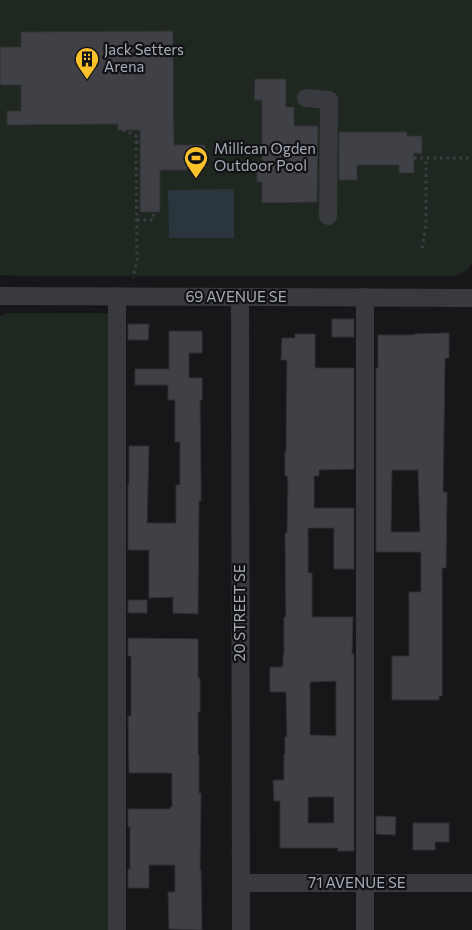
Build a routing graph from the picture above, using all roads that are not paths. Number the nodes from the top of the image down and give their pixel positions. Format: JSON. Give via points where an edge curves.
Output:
{"nodes":[{"id":1,"x":306,"y":98,"type":"dead end"},
{"id":2,"x":328,"y":216,"type":"dead end"},
{"id":3,"x":0,"y":296,"type":"edge"},
{"id":4,"x":117,"y":296,"type":"junction"},
{"id":5,"x":240,"y":297,"type":"junction"},
{"id":6,"x":365,"y":297,"type":"junction"},
{"id":7,"x":472,"y":298,"type":"edge"},
{"id":8,"x":241,"y":883,"type":"junction"},
{"id":9,"x":365,"y":883,"type":"junction"},
{"id":10,"x":472,"y":883,"type":"edge"},
{"id":11,"x":117,"y":930,"type":"edge"},
{"id":12,"x":241,"y":930,"type":"edge"},
{"id":13,"x":365,"y":930,"type":"edge"}],
"edges":[{"from":1,"to":2,"type":"street","via":[[329,100]]},
{"from":3,"to":4,"type":"street","name":"69 AVENUE SE"},
{"from":4,"to":5,"type":"street","name":"69 AVENUE SE"},
{"from":4,"to":11,"type":"street"},
{"from":5,"to":6,"type":"street","name":"69 AVENUE SE"},
{"from":5,"to":8,"type":"street","name":"20 STREET SE"},
{"from":6,"to":7,"type":"street","name":"69 AVENUE SE"},
{"from":6,"to":9,"type":"street"},
{"from":8,"to":9,"type":"street","name":"71 AVENUE SE"},
{"from":8,"to":12,"type":"street","name":"20 STREET SE"},
{"from":9,"to":10,"type":"street","name":"71 AVENUE SE"},
{"from":9,"to":13,"type":"street"}]}
